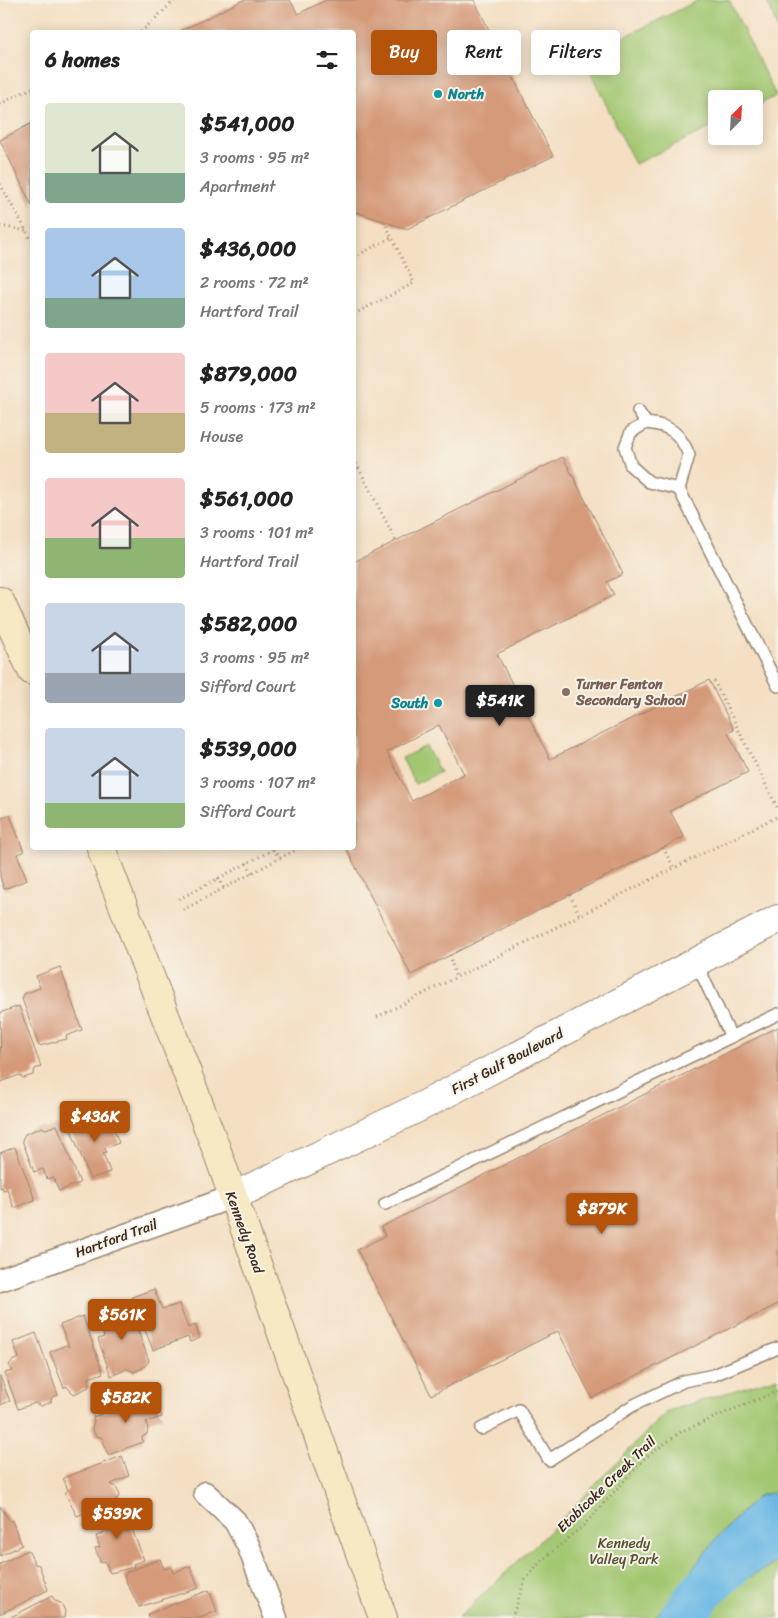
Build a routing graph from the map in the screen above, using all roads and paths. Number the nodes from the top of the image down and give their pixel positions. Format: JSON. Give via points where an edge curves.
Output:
{"nodes":[{"id":1,"x":175,"y":0,"type":"edge"},
{"id":2,"x":143,"y":30,"type":"edge"},
{"id":3,"x":30,"y":89,"type":"edge"},
{"id":4,"x":0,"y":104,"type":"edge"},
{"id":5,"x":0,"y":184,"type":"edge"},
{"id":6,"x":384,"y":221,"type":"dead end"},
{"id":7,"x":0,"y":226,"type":"edge"},
{"id":8,"x":28,"y":231,"type":"junction"},
{"id":9,"x":30,"y":236,"type":"edge"},
{"id":10,"x":392,"y":238,"type":"junction"},
{"id":11,"x":356,"y":256,"type":"edge"},
{"id":12,"x":356,"y":313,"type":"edge"},
{"id":13,"x":638,"y":411,"type":"dead end"},
{"id":14,"x":646,"y":423,"type":"junction"},
{"id":15,"x":356,"y":463,"type":"edge"},
{"id":16,"x":679,"y":489,"type":"junction"},
{"id":17,"x":396,"y":541,"type":"dead end"},
{"id":18,"x":0,"y":601,"type":"edge"},
{"id":19,"x":30,"y":667,"type":"edge"},
{"id":20,"x":714,"y":681,"type":"dead end"},
{"id":21,"x":778,"y":686,"type":"edge"},
{"id":22,"x":778,"y":809,"type":"edge"},
{"id":23,"x":778,"y":816,"type":"edge"},
{"id":24,"x":663,"y":848,"type":"dead end"},
{"id":25,"x":101,"y":850,"type":"edge"},
{"id":26,"x":271,"y":850,"type":"edge"},
{"id":27,"x":276,"y":850,"type":"edge"},
{"id":28,"x":295,"y":850,"type":"edge"},
{"id":29,"x":280,"y":858,"type":"junction"},
{"id":30,"x":247,"y":863,"type":"junction"},
{"id":31,"x":674,"y":868,"type":"junction"},
{"id":32,"x":252,"y":873,"type":"junction"},
{"id":33,"x":218,"y":878,"type":"junction"},
{"id":34,"x":224,"y":888,"type":"junction"},
{"id":35,"x":570,"y":895,"type":"dead end"},
{"id":36,"x":179,"y":899,"type":"dead end"},
{"id":37,"x":183,"y":910,"type":"dead end"},
{"id":38,"x":580,"y":916,"type":"junction"},
{"id":39,"x":778,"y":919,"type":"edge"},
{"id":40,"x":450,"y":955,"type":"dead end"},
{"id":41,"x":696,"y":962,"type":"junction"},
{"id":42,"x":456,"y":979,"type":"junction"},
{"id":43,"x":778,"y":1014,"type":"edge"},
{"id":44,"x":377,"y":1017,"type":"dead end"},
{"id":45,"x":731,"y":1037,"type":"junction"},
{"id":46,"x":232,"y":1196,"type":"junction"},
{"id":47,"x":385,"y":1204,"type":"dead end"},
{"id":48,"x":0,"y":1280,"type":"edge"},
{"id":49,"x":778,"y":1348,"type":"edge"},
{"id":50,"x":778,"y":1391,"type":"edge"},
{"id":51,"x":481,"y":1429,"type":"dead end"},
{"id":52,"x":205,"y":1493,"type":"dead end"},
{"id":53,"x":276,"y":1618,"type":"edge"},
{"id":54,"x":383,"y":1618,"type":"edge"},
{"id":55,"x":512,"y":1618,"type":"edge"}],
"edges":[{"from":1,"to":2,"type":"path"},
{"from":3,"to":4,"type":"path"},
{"from":5,"to":8,"type":"path"},
{"from":6,"to":10,"type":"path"},
{"from":7,"to":8,"type":"path"},
{"from":8,"to":9,"type":"path"},
{"from":10,"to":11,"type":"path"},
{"from":10,"to":12,"type":"path","via":[[414,283]]},
{"from":13,"to":14,"type":"lane"},
{"from":14,"to":16,"type":"lane","via":[[671,429],[682,440],[689,455]]},
{"from":14,"to":16,"type":"lane","via":[[631,432],[625,447],[631,466],[650,482]]},
{"from":15,"to":17,"type":"path"},
{"from":16,"to":21,"type":"lane"},
{"from":18,"to":19,"type":"main road"},
{"from":20,"to":22,"type":"path"},
{"from":23,"to":31,"type":"path"},
{"from":24,"to":31,"type":"path"},
{"from":25,"to":46,"type":"main road","name":"Kennedy Road"},
{"from":26,"to":30,"type":"path"},
{"from":27,"to":29,"type":"path"},
{"from":28,"to":29,"type":"path"},
{"from":29,"to":32,"type":"path"},
{"from":30,"to":32,"type":"path"},
{"from":30,"to":33,"type":"path"},
{"from":31,"to":38,"type":"path"},
{"from":32,"to":34,"type":"path"},
{"from":33,"to":34,"type":"path"},
{"from":33,"to":36,"type":"path"},
{"from":34,"to":37,"type":"path"},
{"from":35,"to":38,"type":"path"},
{"from":38,"to":42,"type":"path"},
{"from":39,"to":41,"type":"street","name":"First Gulf Boulevard"},
{"from":40,"to":42,"type":"path"},
{"from":41,"to":45,"type":"lane"},
{"from":41,"to":46,"type":"street","name":"First Gulf Boulevard","via":[[422,1106]]},
{"from":42,"to":44,"type":"path"},
{"from":43,"to":45,"type":"lane"},
{"from":45,"to":47,"type":"lane"},
{"from":46,"to":48,"type":"street","name":"Hartford Trail"},
{"from":46,"to":54,"type":"main road","name":"Kennedy Road"},
{"from":49,"to":51,"type":"lane","via":[[714,1375],[684,1381],[632,1406],[548,1460],[519,1410]]},
{"from":50,"to":55,"type":"path","name":"Etobicoke Creek Trail","via":[[682,1431],[645,1458],[584,1525],[541,1560],[525,1580]]},
{"from":52,"to":53,"type":"street","via":[[236,1521]]}]}
